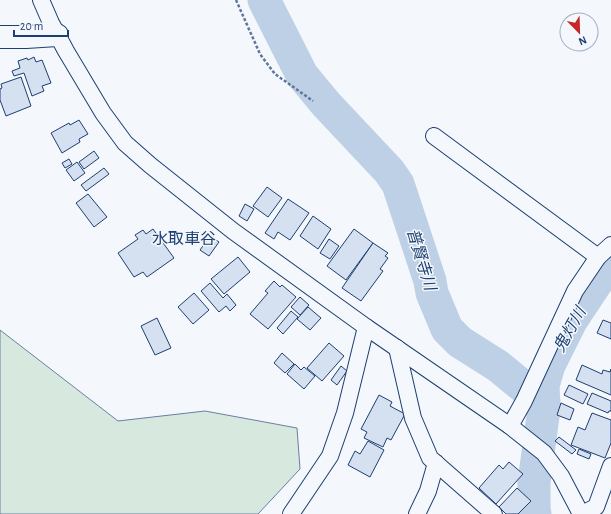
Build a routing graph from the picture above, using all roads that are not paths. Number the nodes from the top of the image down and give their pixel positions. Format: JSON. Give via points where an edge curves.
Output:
{"nodes":[{"id":1,"x":41,"y":0,"type":"edge"},
{"id":2,"x":57,"y":35,"type":"junction"},
{"id":3,"x":0,"y":37,"type":"edge"},
{"id":4,"x":434,"y":136,"type":"dead end"},
{"id":5,"x":611,"y":245,"type":"edge"},
{"id":6,"x":598,"y":257,"type":"junction"},
{"id":7,"x":366,"y":327,"type":"junction"},
{"id":8,"x":397,"y":348,"type":"junction"},
{"id":9,"x":510,"y":426,"type":"junction"},
{"id":10,"x":436,"y":463,"type":"junction"},
{"id":11,"x":611,"y":466,"type":"edge"},
{"id":12,"x":291,"y":514,"type":"edge"},
{"id":13,"x":417,"y":514,"type":"edge"},
{"id":14,"x":494,"y":514,"type":"edge"},
{"id":15,"x":581,"y":514,"type":"edge"}],
"edges":[{"from":1,"to":2,"type":"street"},
{"from":2,"to":3,"type":"street"},
{"from":2,"to":7,"type":"street","via":[[103,113],[125,143],[232,231]]},
{"from":4,"to":6,"type":"street"},
{"from":5,"to":6,"type":"street"},
{"from":6,"to":9,"type":"street","via":[[575,291]]},
{"from":7,"to":8,"type":"street"},
{"from":7,"to":12,"type":"street","via":[[345,414],[330,456]]},
{"from":8,"to":9,"type":"street"},
{"from":8,"to":10,"type":"street","via":[[413,418],[430,458]]},
{"from":9,"to":15,"type":"street","via":[[544,453],[562,476]]},
{"from":10,"to":13,"type":"street","via":[[428,491]]},
{"from":10,"to":14,"type":"street"},
{"from":11,"to":15,"type":"street","via":[[596,507]]}]}
